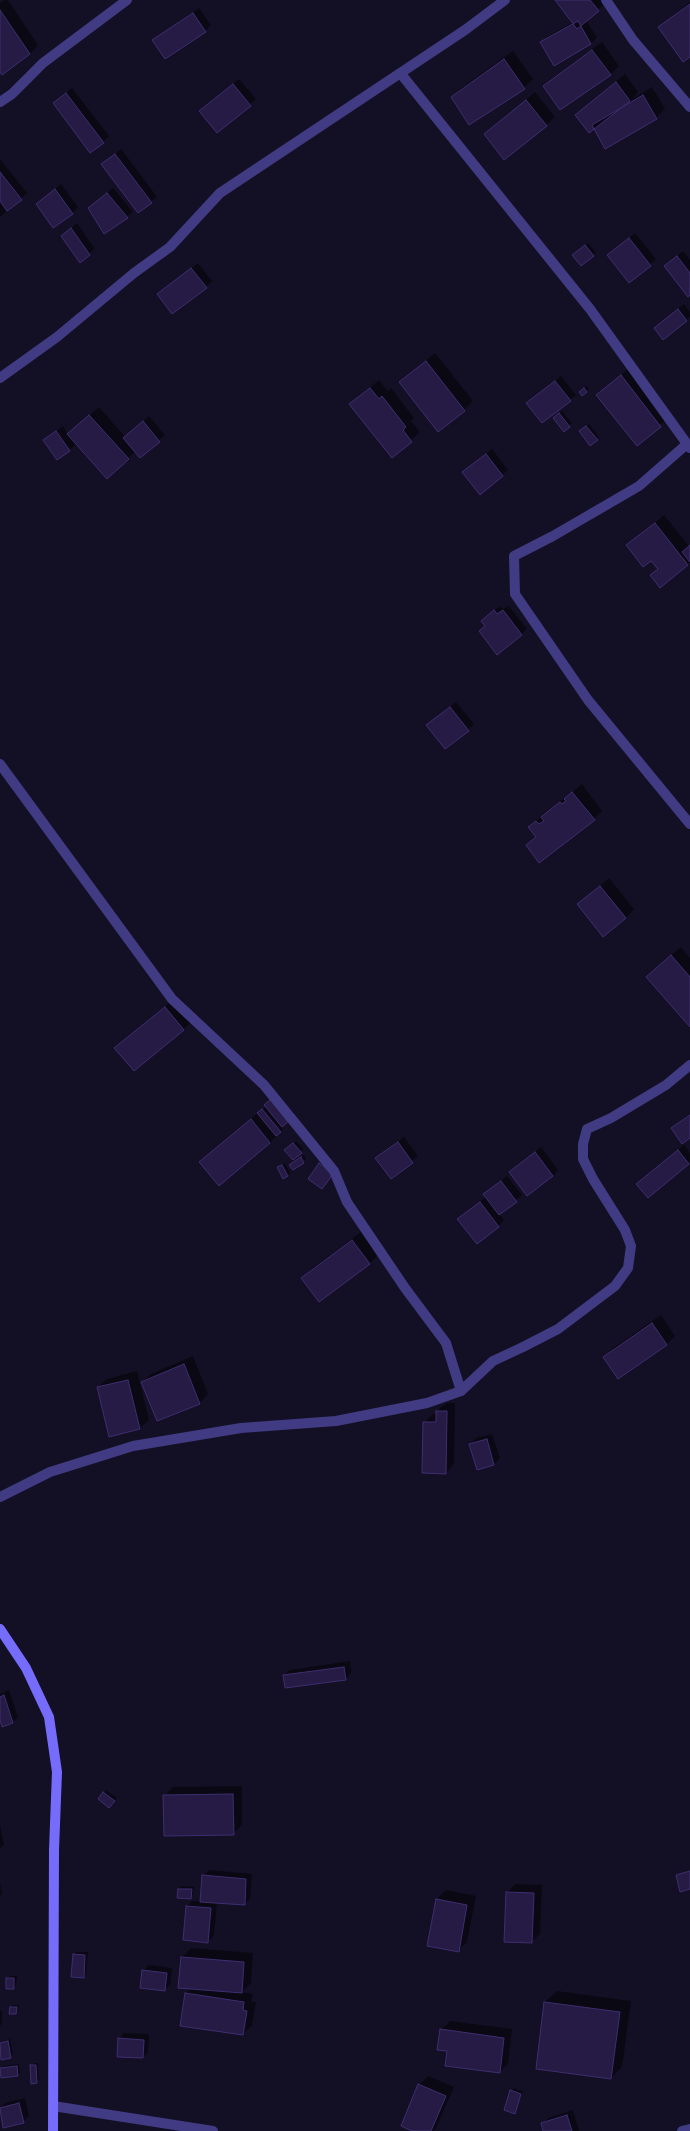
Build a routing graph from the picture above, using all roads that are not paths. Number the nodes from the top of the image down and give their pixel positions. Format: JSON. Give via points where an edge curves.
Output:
{"nodes":[{"id":1,"x":128,"y":0,"type":"edge"},
{"id":2,"x":505,"y":0,"type":"edge"},
{"id":3,"x":606,"y":0,"type":"edge"},
{"id":4,"x":401,"y":74,"type":"junction"},
{"id":5,"x":0,"y":102,"type":"edge"},
{"id":6,"x":690,"y":107,"type":"edge"},
{"id":7,"x":0,"y":378,"type":"edge"},
{"id":8,"x":689,"y":446,"type":"edge"},
{"id":9,"x":0,"y":764,"type":"edge"},
{"id":10,"x":690,"y":824,"type":"edge"},
{"id":11,"x":690,"y":1065,"type":"edge"},
{"id":12,"x":461,"y":1391,"type":"junction"},
{"id":13,"x":0,"y":1497,"type":"edge"},
{"id":14,"x":0,"y":1629,"type":"edge"},
{"id":15,"x":52,"y":2106,"type":"junction"},
{"id":16,"x":690,"y":2129,"type":"edge"},
{"id":17,"x":53,"y":2131,"type":"edge"},
{"id":18,"x":213,"y":2131,"type":"edge"},
{"id":19,"x":682,"y":2131,"type":"edge"}],
"edges":[{"from":1,"to":5,"type":"street","via":[[43,64]]},
{"from":2,"to":4,"type":"street"},
{"from":3,"to":6,"type":"street","via":[[633,40]]},
{"from":4,"to":7,"type":"street","via":[[220,192],[170,247],[134,273],[57,337]]},
{"from":4,"to":8,"type":"street","via":[[590,309]]},
{"from":8,"to":10,"type":"street","via":[[639,486],[514,556],[515,594],[588,700]]},
{"from":9,"to":12,"type":"street","via":[[172,999],[264,1085],[334,1171],[347,1202],[446,1343]]},
{"from":11,"to":12,"type":"street","via":[[666,1085],[611,1118],[587,1129],[583,1159],[625,1230],[631,1246],[628,1268],[615,1286],[558,1329],[493,1361]]},
{"from":12,"to":13,"type":"street","via":[[427,1403],[336,1421],[241,1428],[133,1446],[50,1472]]},
{"from":14,"to":15,"type":"street","via":[[26,1668],[49,1717],[57,1772]]},
{"from":15,"to":17,"type":"street"},
{"from":15,"to":18,"type":"street"},
{"from":16,"to":19,"type":"street"}]}
